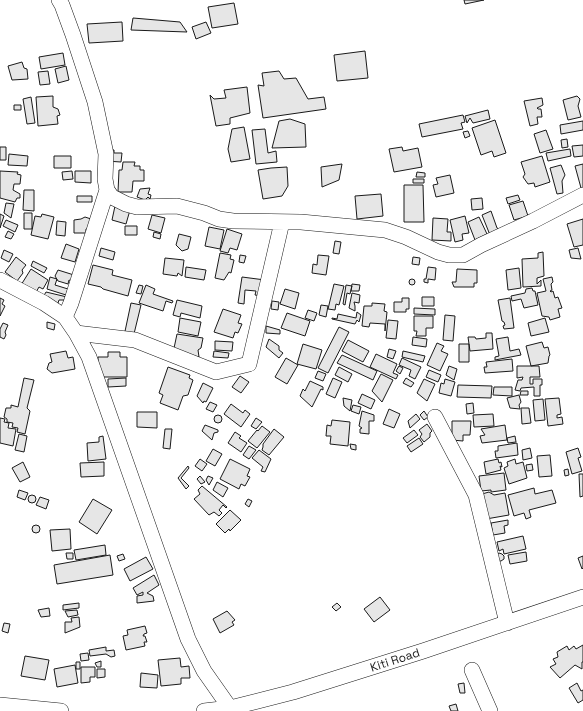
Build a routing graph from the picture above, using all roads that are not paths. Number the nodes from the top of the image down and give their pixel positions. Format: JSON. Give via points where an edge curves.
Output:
{"nodes":[{"id":1,"x":59,"y":0,"type":"edge"},
{"id":2,"x":107,"y":190,"type":"junction"},
{"id":3,"x":583,"y":195,"type":"edge"},
{"id":4,"x":282,"y":222,"type":"junction"},
{"id":5,"x":0,"y":280,"type":"edge"},
{"id":6,"x":64,"y":317,"type":"junction"},
{"id":7,"x":76,"y":333,"type":"junction"},
{"id":8,"x":435,"y":417,"type":"dead end"},
{"id":9,"x":583,"y":597,"type":"edge"},
{"id":10,"x":507,"y":623,"type":"junction"},
{"id":11,"x":472,"y":670,"type":"dead end"},
{"id":12,"x":0,"y":705,"type":"edge"},
{"id":13,"x":230,"y":708,"type":"junction"},
{"id":14,"x":61,"y":711,"type":"edge"},
{"id":15,"x":204,"y":711,"type":"edge"},
{"id":16,"x":490,"y":711,"type":"edge"}],
"edges":[{"from":1,"to":2,"type":"street","via":[[95,102],[106,154]]},
{"from":2,"to":4,"type":"street","via":[[112,197],[137,207],[177,206],[219,219]]},
{"from":2,"to":6,"type":"street","via":[[71,303]]},
{"from":3,"to":4,"type":"street","via":[[463,255],[438,252],[385,230]]},
{"from":4,"to":7,"type":"street","via":[[249,364],[216,372],[135,340]]},
{"from":5,"to":6,"type":"street","via":[[44,303]]},
{"from":6,"to":7,"type":"street"},
{"from":7,"to":13,"type":"street","via":[[89,357],[188,639],[204,671]]},
{"from":8,"to":10,"type":"street","via":[[476,495]]},
{"from":9,"to":10,"type":"street","name":"Kiti Road"},
{"from":10,"to":13,"type":"street","name":"Kiti Road","via":[[293,692]]},
{"from":11,"to":16,"type":"street"},
{"from":12,"to":14,"type":"street"},
{"from":13,"to":15,"type":"street","name":"Kiti Road"}]}
